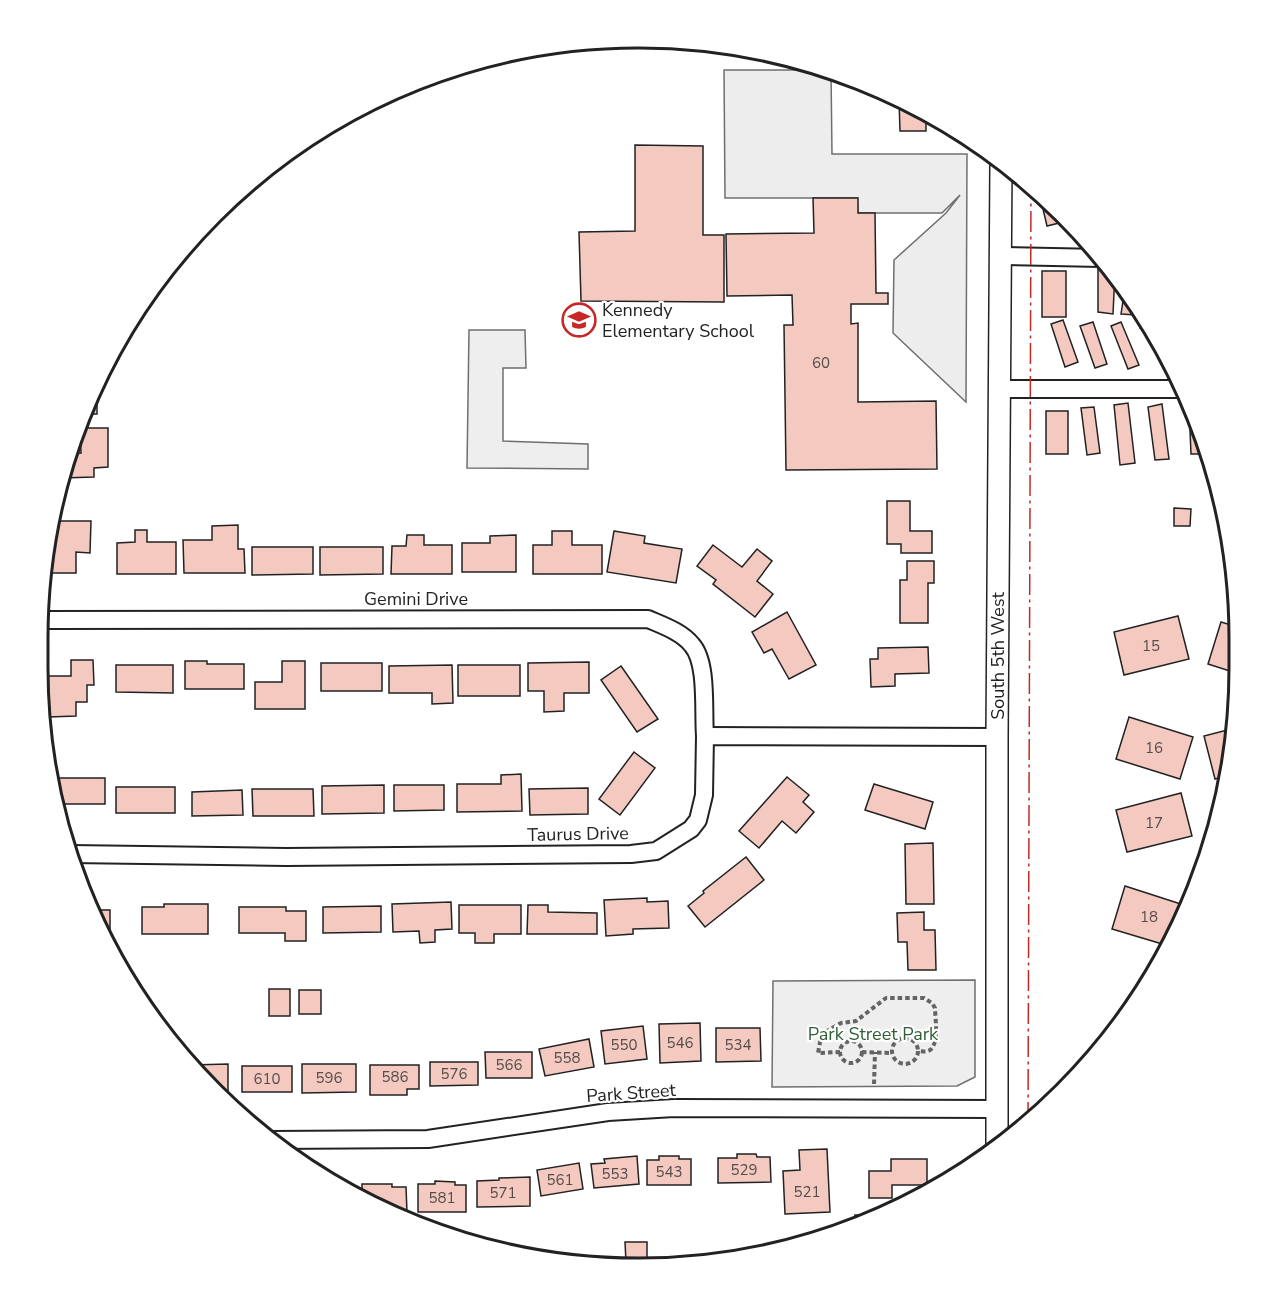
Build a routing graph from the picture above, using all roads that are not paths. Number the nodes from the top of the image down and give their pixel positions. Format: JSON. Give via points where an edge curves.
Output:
{"nodes":[{"id":1,"x":1001,"y":172,"type":"edge"},
{"id":2,"x":1000,"y":256,"type":"junction"},
{"id":3,"x":1089,"y":258,"type":"edge"},
{"id":4,"x":1000,"y":389,"type":"junction"},
{"id":5,"x":1173,"y":389,"type":"edge"},
{"id":6,"x":48,"y":620,"type":"edge"},
{"id":7,"x":705,"y":736,"type":"junction"},
{"id":8,"x":997,"y":736,"type":"junction"},
{"id":9,"x":78,"y":854,"type":"edge"},
{"id":10,"x":996,"y":1109,"type":"junction"},
{"id":11,"x":997,"y":1137,"type":"edge"},
{"id":12,"x":285,"y":1140,"type":"edge"}],
"edges":[{"from":1,"to":2,"type":"street","name":"South 5th West"},
{"from":2,"to":3,"type":"street"},
{"from":2,"to":4,"type":"street","name":"South 5th West"},
{"from":4,"to":5,"type":"street"},
{"from":4,"to":8,"type":"street","name":"South 5th West"},
{"from":6,"to":7,"type":"street","name":"Gemini Drive","via":[[640,618],[686,639],[697,652]]},
{"from":7,"to":8,"type":"street"},
{"from":7,"to":9,"type":"street","name":"Taurus Drive","via":[[704,795],[698,820],[691,829],[656,850],[631,854],[286,857]]},
{"from":8,"to":10,"type":"street","name":"South 5th West"},
{"from":10,"to":11,"type":"street","name":"South 5th West"},
{"from":10,"to":12,"type":"street","name":"Park Street","via":[[674,1108],[608,1112],[428,1139]]}]}
